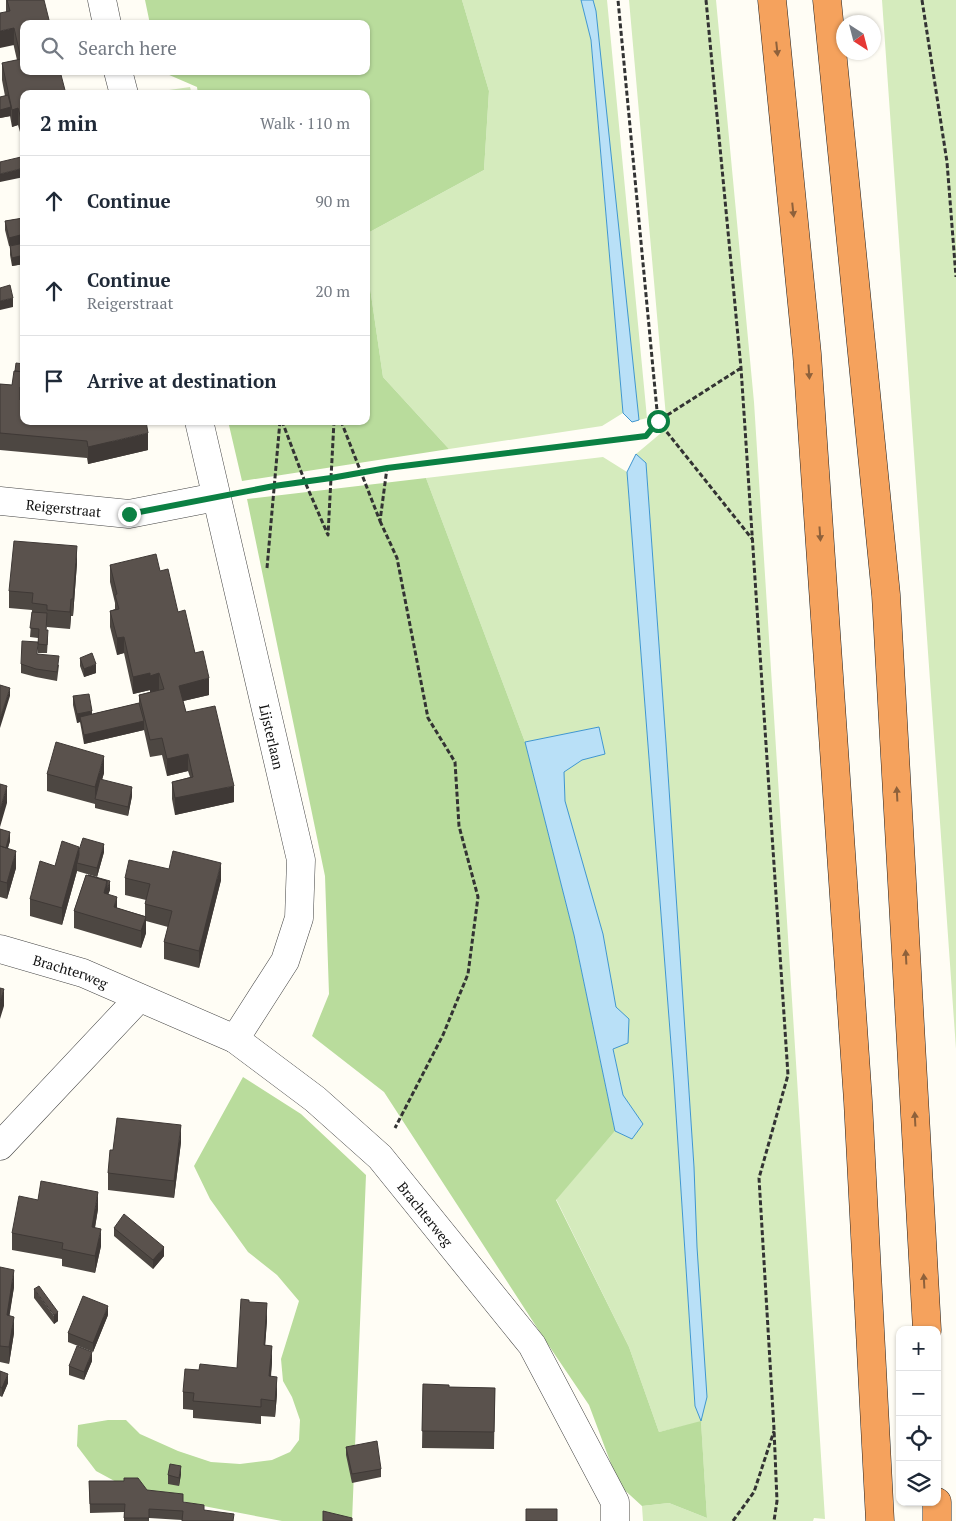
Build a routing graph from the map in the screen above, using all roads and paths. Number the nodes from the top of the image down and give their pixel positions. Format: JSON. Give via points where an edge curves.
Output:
{"nodes":[{"id":1,"x":102,"y":0,"type":"edge"},
{"id":2,"x":618,"y":0,"type":"edge"},
{"id":3,"x":706,"y":0,"type":"edge"},
{"id":4,"x":772,"y":0,"type":"edge"},
{"id":5,"x":827,"y":0,"type":"edge"},
{"id":6,"x":922,"y":0,"type":"edge"},
{"id":7,"x":106,"y":20,"type":"edge"},
{"id":8,"x":119,"y":75,"type":"edge"},
{"id":9,"x":123,"y":90,"type":"edge"},
{"id":10,"x":956,"y":277,"type":"edge"},
{"id":11,"x":741,"y":368,"type":"junction"},
{"id":12,"x":658,"y":421,"type":"junction"},
{"id":13,"x":200,"y":425,"type":"edge"},
{"id":14,"x":281,"y":425,"type":"edge"},
{"id":15,"x":283,"y":425,"type":"edge"},
{"id":16,"x":334,"y":425,"type":"edge"},
{"id":17,"x":343,"y":425,"type":"edge"},
{"id":18,"x":387,"y":468,"type":"junction"},
{"id":19,"x":361,"y":473,"type":"junction"},
{"id":20,"x":331,"y":478,"type":"junction"},
{"id":21,"x":305,"y":482,"type":"junction"},
{"id":22,"x":274,"y":486,"type":"junction"},
{"id":23,"x":216,"y":497,"type":"junction"},
{"id":24,"x":0,"y":501,"type":"edge"},
{"id":25,"x":380,"y":521,"type":"junction"},
{"id":26,"x":754,"y":540,"type":"junction"},
{"id":27,"x":235,"y":577,"type":"junction"},
{"id":28,"x":0,"y":949,"type":"edge"},
{"id":29,"x":139,"y":998,"type":"junction"},
{"id":30,"x":235,"y":1039,"type":"junction"},
{"id":31,"x":0,"y":1146,"type":"edge"},
{"id":32,"x":380,"y":1157,"type":"junction"},
{"id":33,"x":927,"y":1326,"type":"edge"},
{"id":34,"x":774,"y":1429,"type":"junction"},
{"id":35,"x":937,"y":1506,"type":"edge"},
{"id":36,"x":615,"y":1521,"type":"edge"},
{"id":37,"x":733,"y":1521,"type":"edge"},
{"id":38,"x":774,"y":1521,"type":"edge"},
{"id":39,"x":880,"y":1521,"type":"edge"},
{"id":40,"x":937,"y":1521,"type":"edge"}],
"edges":[{"from":1,"to":7,"type":"street"},
{"from":2,"to":12,"type":"path"},
{"from":3,"to":11,"type":"path"},
{"from":4,"to":39,"type":"highway","one_way":true,"via":[[807,354],[858,1101]]},
{"from":33,"to":5,"type":"highway","one_way":true,"via":[[886,595]]},
{"from":6,"to":10,"type":"path","via":[[947,162]]},
{"from":8,"to":9,"type":"street"},
{"from":11,"to":12,"type":"path"},
{"from":11,"to":26,"type":"path"},
{"from":12,"to":18,"type":"path","via":[[646,436]]},
{"from":12,"to":26,"type":"path"},
{"from":13,"to":23,"type":"street","name":"Lijsterlaan"},
{"from":14,"to":22,"type":"path"},
{"from":15,"to":21,"type":"path"},
{"from":16,"to":20,"type":"path"},
{"from":17,"to":19,"type":"path"},
{"from":18,"to":19,"type":"path"},
{"from":18,"to":25,"type":"path"},
{"from":19,"to":20,"type":"path"},
{"from":19,"to":25,"type":"path"},
{"from":20,"to":21,"type":"path"},
{"from":20,"to":21,"type":"path","via":[[328,535]]},
{"from":21,"to":22,"type":"path"},
{"from":22,"to":23,"type":"path"},
{"from":22,"to":27,"type":"path","via":[[266,571]]},
{"from":23,"to":24,"type":"street","name":"Reigerstraat","via":[[129,514]]},
{"from":23,"to":27,"type":"street","name":"Lijsterlaan"},
{"from":25,"to":32,"type":"path","via":[[397,558],[428,718],[455,762],[458,826],[478,896],[468,974],[443,1035]]},
{"from":26,"to":34,"type":"path","via":[[788,1075],[759,1178]]},
{"from":27,"to":30,"type":"street","name":"Lijsterlaan","via":[[301,860],[298,918],[286,961]]},
{"from":28,"to":29,"type":"street","name":"Brachterweg","via":[[83,973]]},
{"from":29,"to":30,"type":"street","name":"Brachterweg"},
{"from":29,"to":31,"type":"street"},
{"from":30,"to":32,"type":"street","name":"Brachterweg","via":[[315,1099]]},
{"from":32,"to":36,"type":"street","name":"Brachterweg","via":[[532,1345],[615,1502]]},
{"from":34,"to":37,"type":"path","via":[[754,1492]]},
{"from":34,"to":38,"type":"path","via":[[777,1501]]},
{"from":35,"to":40,"type":"highway"}]}
